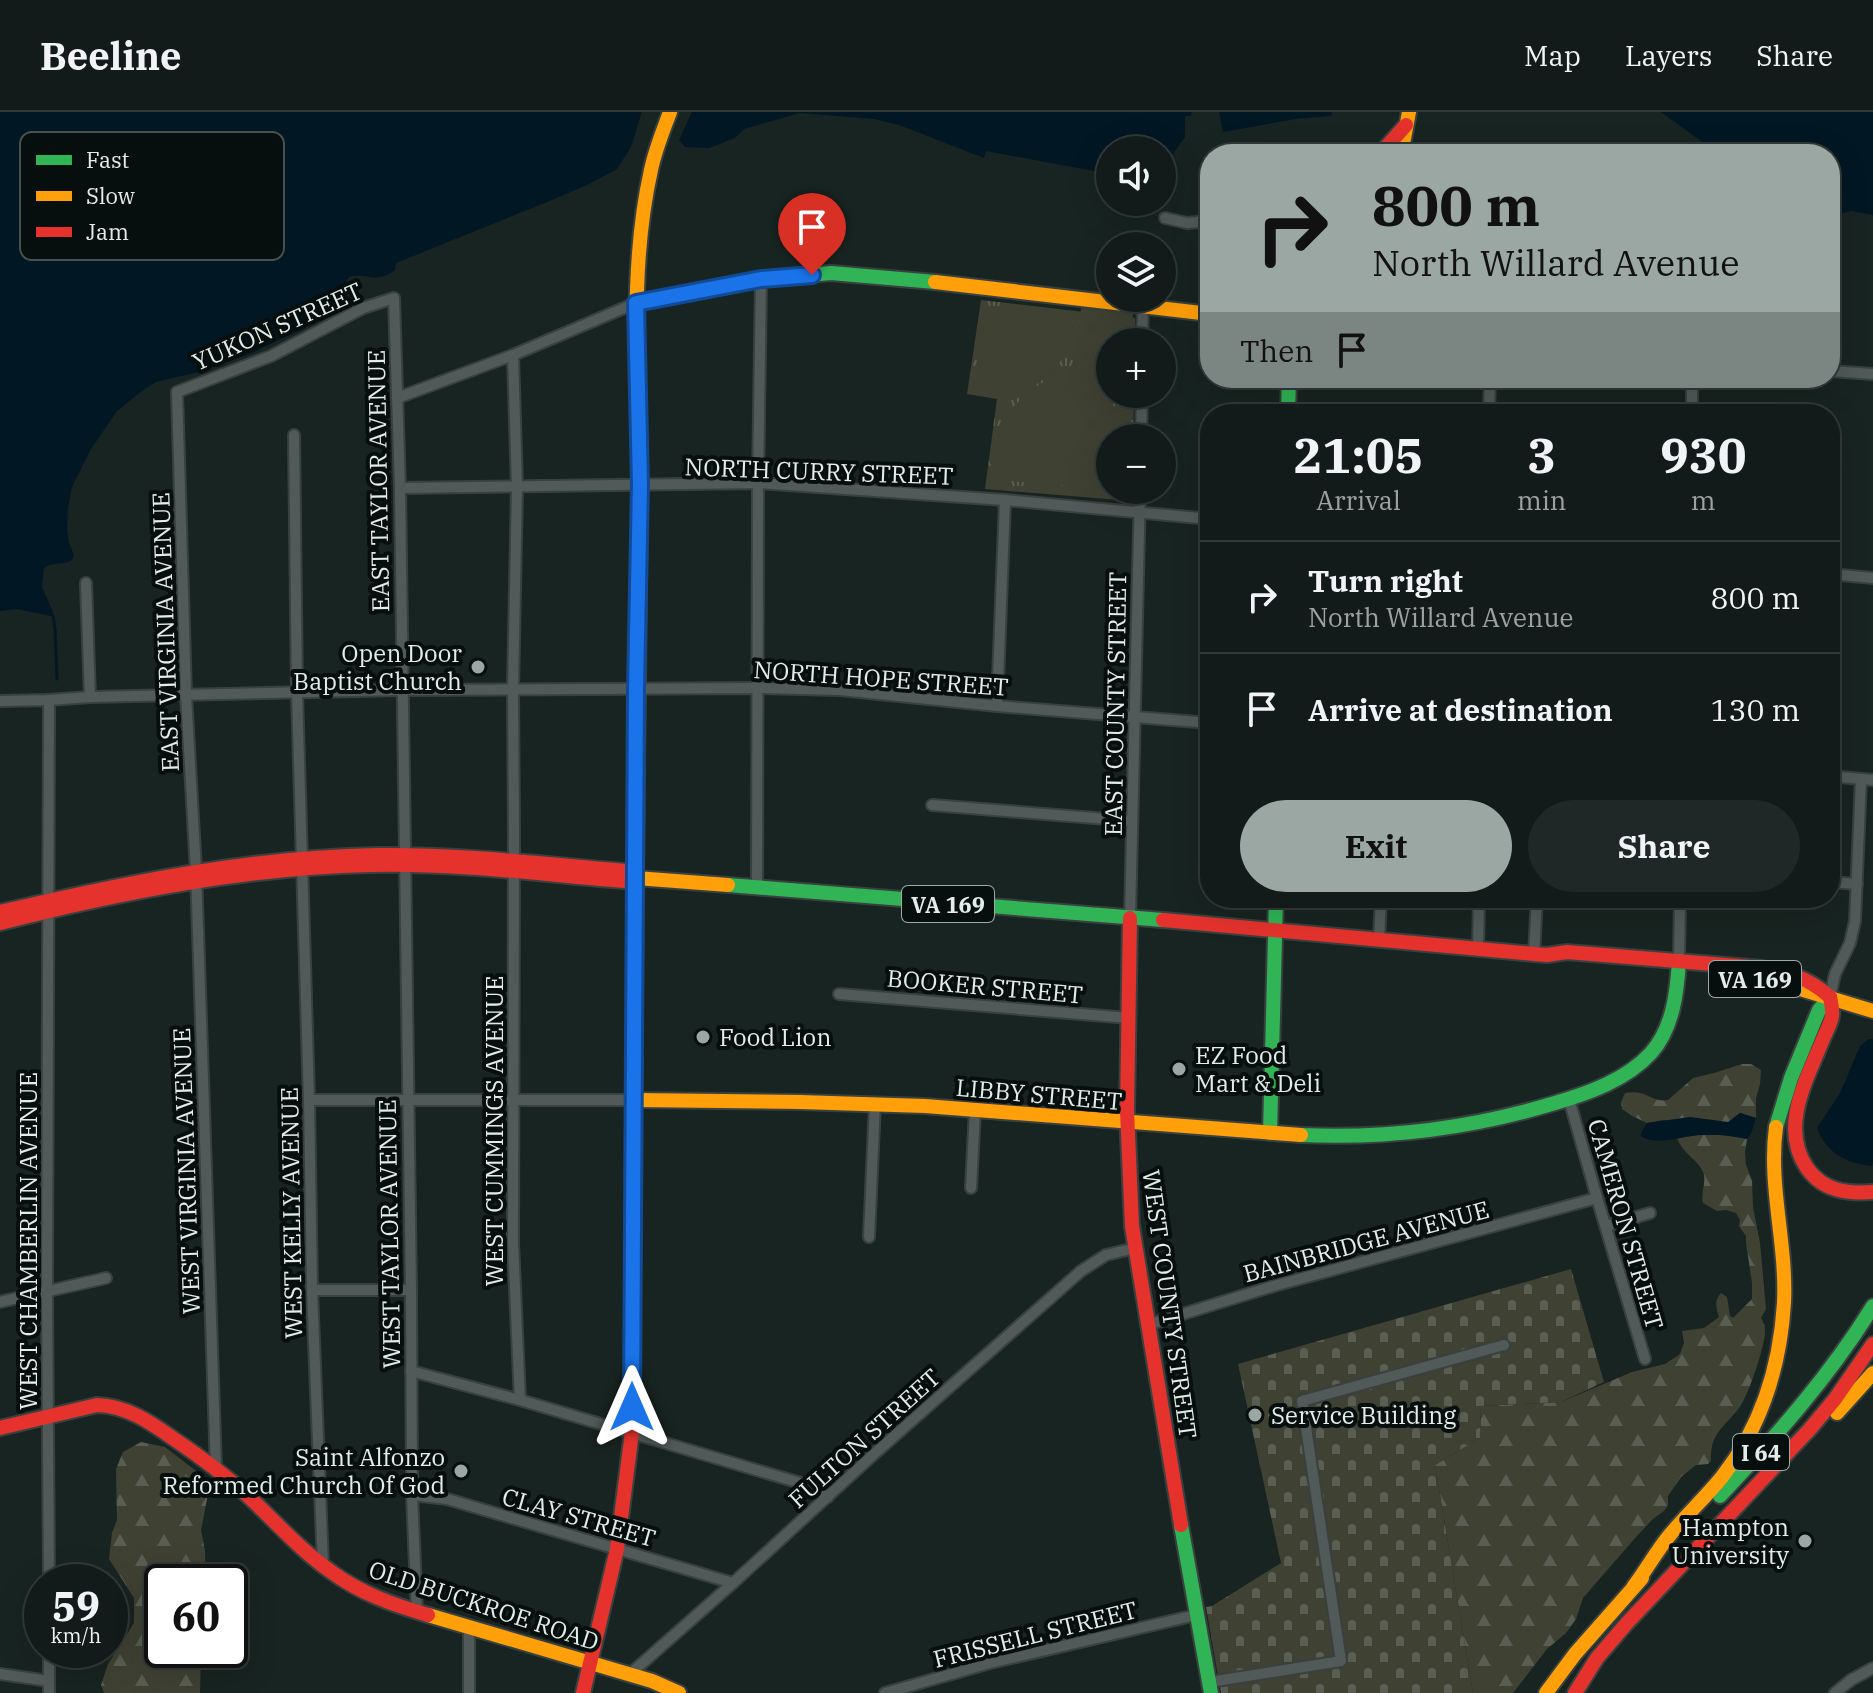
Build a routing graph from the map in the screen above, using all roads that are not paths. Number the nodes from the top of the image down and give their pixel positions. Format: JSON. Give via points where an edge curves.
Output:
{"nodes":[{"id":1,"x":670,"y":112,"type":"edge"},
{"id":2,"x":1408,"y":119,"type":"edge"},
{"id":3,"x":1388,"y":144,"type":"edge"},
{"id":4,"x":1403,"y":144,"type":"edge"},
{"id":5,"x":1165,"y":218,"type":"dead end"},
{"id":6,"x":1200,"y":222,"type":"edge"},
{"id":7,"x":761,"y":279,"type":"junction"},
{"id":8,"x":394,"y":298,"type":"joint"},
{"id":9,"x":1096,"y":300,"type":"edge"},
{"id":10,"x":636,"y":303,"type":"junction"},
{"id":11,"x":1176,"y":309,"type":"edge"},
{"id":12,"x":1200,"y":313,"type":"edge"},
{"id":13,"x":513,"y":355,"type":"junction"},
{"id":14,"x":1840,"y":372,"type":"edge"},
{"id":15,"x":1873,"y":374,"type":"edge"},
{"id":16,"x":177,"y":392,"type":"joint"},
{"id":17,"x":397,"y":398,"type":"junction"},
{"id":18,"x":294,"y":435,"type":"dead end"},
{"id":19,"x":758,"y":483,"type":"junction"},
{"id":20,"x":640,"y":485,"type":"junction"},
{"id":21,"x":517,"y":487,"type":"junction"},
{"id":22,"x":400,"y":488,"type":"junction"},
{"id":23,"x":1005,"y":500,"type":"junction"},
{"id":24,"x":1139,"y":504,"type":"edge"},
{"id":25,"x":1139,"y":513,"type":"junction"},
{"id":26,"x":1200,"y":518,"type":"edge"},
{"id":27,"x":1840,"y":575,"type":"edge"},
{"id":28,"x":1873,"y":578,"type":"edge"},
{"id":29,"x":86,"y":583,"type":"dead end"},
{"id":30,"x":757,"y":688,"type":"junction"},
{"id":31,"x":513,"y":689,"type":"junction"},
{"id":32,"x":636,"y":689,"type":"junction"},
{"id":33,"x":401,"y":690,"type":"junction"},
{"id":34,"x":297,"y":693,"type":"junction"},
{"id":35,"x":186,"y":695,"type":"junction"},
{"id":36,"x":90,"y":697,"type":"junction"},
{"id":37,"x":49,"y":700,"type":"junction"},
{"id":38,"x":0,"y":701,"type":"edge"},
{"id":39,"x":997,"y":706,"type":"junction"},
{"id":40,"x":1135,"y":717,"type":"junction"},
{"id":41,"x":1200,"y":722,"type":"edge"},
{"id":42,"x":1840,"y":777,"type":"edge"},
{"id":43,"x":1867,"y":780,"type":"edge"},
{"id":44,"x":932,"y":805,"type":"dead end"},
{"id":45,"x":1132,"y":821,"type":"junction"},
{"id":46,"x":404,"y":861,"type":"junction"},
{"id":47,"x":302,"y":864,"type":"junction"},
{"id":48,"x":514,"y":866,"type":"junction"},
{"id":49,"x":196,"y":876,"type":"junction"},
{"id":50,"x":636,"y":878,"type":"junction"},
{"id":51,"x":1840,"y":883,"type":"edge"},
{"id":52,"x":1857,"y":884,"type":"junction"},
{"id":53,"x":757,"y":887,"type":"junction"},
{"id":54,"x":49,"y":906,"type":"junction"},
{"id":55,"x":1276,"y":908,"type":"edge"},
{"id":56,"x":1381,"y":908,"type":"edge"},
{"id":57,"x":1479,"y":908,"type":"edge"},
{"id":58,"x":1538,"y":908,"type":"edge"},
{"id":59,"x":1680,"y":908,"type":"edge"},
{"id":60,"x":0,"y":912,"type":"edge"},
{"id":61,"x":1130,"y":918,"type":"junction"},
{"id":62,"x":0,"y":923,"type":"edge"},
{"id":63,"x":1275,"y":929,"type":"junction"},
{"id":64,"x":1379,"y":940,"type":"junction"},
{"id":65,"x":1478,"y":949,"type":"junction"},
{"id":66,"x":1540,"y":954,"type":"junction"},
{"id":67,"x":1679,"y":966,"type":"junction"},
{"id":68,"x":839,"y":994,"type":"dead end"},
{"id":69,"x":1830,"y":997,"type":"junction"},
{"id":70,"x":1873,"y":1011,"type":"edge"},
{"id":71,"x":1129,"y":1018,"type":"junction"},
{"id":72,"x":407,"y":1099,"type":"junction"},
{"id":73,"x":513,"y":1099,"type":"junction"},
{"id":74,"x":1569,"y":1099,"type":"junction"},
{"id":75,"x":309,"y":1100,"type":"junction"},
{"id":76,"x":634,"y":1100,"type":"junction"},
{"id":77,"x":875,"y":1103,"type":"junction"},
{"id":78,"x":975,"y":1110,"type":"junction"},
{"id":79,"x":1127,"y":1123,"type":"junction"},
{"id":80,"x":1270,"y":1133,"type":"junction"},
{"id":81,"x":971,"y":1188,"type":"dead end"},
{"id":82,"x":1873,"y":1192,"type":"edge"},
{"id":83,"x":1597,"y":1198,"type":"junction"},
{"id":84,"x":1650,"y":1213,"type":"dead end"},
{"id":85,"x":1606,"y":1226,"type":"junction"},
{"id":86,"x":869,"y":1237,"type":"dead end"},
{"id":87,"x":1135,"y":1248,"type":"junction"},
{"id":88,"x":106,"y":1278,"type":"dead end"},
{"id":89,"x":312,"y":1290,"type":"junction"},
{"id":90,"x":411,"y":1290,"type":"junction"},
{"id":91,"x":47,"y":1292,"type":"junction"},
{"id":92,"x":0,"y":1302,"type":"edge"},
{"id":93,"x":1873,"y":1306,"type":"edge"},
{"id":94,"x":1147,"y":1325,"type":"junction"},
{"id":95,"x":1873,"y":1344,"type":"edge"},
{"id":96,"x":1504,"y":1345,"type":"dead end"},
{"id":97,"x":1645,"y":1359,"type":"dead end"},
{"id":98,"x":411,"y":1371,"type":"junction"},
{"id":99,"x":1873,"y":1373,"type":"edge"},
{"id":100,"x":520,"y":1400,"type":"junction"},
{"id":101,"x":48,"y":1416,"type":"junction"},
{"id":102,"x":0,"y":1428,"type":"edge"},
{"id":103,"x":632,"y":1432,"type":"junction"},
{"id":104,"x":216,"y":1469,"type":"junction"},
{"id":105,"x":412,"y":1495,"type":"junction"},
{"id":106,"x":828,"y":1497,"type":"junction"},
{"id":107,"x":1714,"y":1531,"type":"junction"},
{"id":108,"x":617,"y":1549,"type":"junction"},
{"id":109,"x":49,"y":1564,"type":"edge"},
{"id":110,"x":323,"y":1566,"type":"junction"},
{"id":111,"x":733,"y":1583,"type":"junction"},
{"id":112,"x":1634,"y":1586,"type":"junction"},
{"id":113,"x":417,"y":1612,"type":"junction"},
{"id":114,"x":1196,"y":1615,"type":"junction"},
{"id":115,"x":469,"y":1626,"type":"junction"},
{"id":116,"x":591,"y":1662,"type":"junction"},
{"id":117,"x":1873,"y":1668,"type":"edge"},
{"id":118,"x":0,"y":1674,"type":"edge"},
{"id":119,"x":630,"y":1674,"type":"junction"},
{"id":120,"x":49,"y":1687,"type":"edge"},
{"id":121,"x":1210,"y":1688,"type":"edge"},
{"id":122,"x":583,"y":1690,"type":"edge"},
{"id":123,"x":469,"y":1693,"type":"edge"},
{"id":124,"x":679,"y":1693,"type":"edge"},
{"id":125,"x":885,"y":1693,"type":"edge"},
{"id":126,"x":1546,"y":1693,"type":"edge"},
{"id":127,"x":1575,"y":1693,"type":"edge"},
{"id":128,"x":1835,"y":1693,"type":"edge"}],
"edges":[{"from":1,"to":10,"type":"main road","via":[[641,221]]},
{"from":2,"to":3,"type":"main road"},
{"from":2,"to":4,"type":"main road"},
{"from":5,"to":6,"type":"street"},
{"from":7,"to":9,"type":"main road","via":[[831,273]]},
{"from":7,"to":10,"type":"main road"},
{"from":7,"to":19,"type":"street"},
{"from":8,"to":16,"type":"street","name":"YUKON STREET","via":[[363,308],[271,356]]},
{"from":8,"to":17,"type":"street","name":"EAST TAYLOR AVENUE"},
{"from":10,"to":13,"type":"street"},
{"from":10,"to":20,"type":"main road"},
{"from":11,"to":12,"type":"main road"},
{"from":13,"to":17,"type":"street"},
{"from":13,"to":21,"type":"street","name":"WEST CUMMINGS AVENUE"},
{"from":14,"to":15,"type":"street"},
{"from":16,"to":35,"type":"street","name":"EAST VIRGINIA AVENUE"},
{"from":17,"to":22,"type":"street","name":"EAST TAYLOR AVENUE"},
{"from":18,"to":34,"type":"street","name":"WEST KELLY AVENUE"},
{"from":19,"to":20,"type":"street","name":"NORTH CURRY STREET"},
{"from":19,"to":23,"type":"street","name":"NORTH CURRY STREET"},
{"from":19,"to":30,"type":"street"},
{"from":20,"to":21,"type":"street","name":"NORTH CURRY STREET"},
{"from":20,"to":32,"type":"main road"},
{"from":21,"to":22,"type":"street","name":"NORTH CURRY STREET"},
{"from":21,"to":31,"type":"street","name":"WEST CUMMINGS AVENUE"},
{"from":22,"to":33,"type":"street","name":"EAST TAYLOR AVENUE"},
{"from":23,"to":25,"type":"street","name":"NORTH CURRY STREET"},
{"from":23,"to":39,"type":"street"},
{"from":24,"to":25,"type":"street","name":"EAST COUNTY STREET"},
{"from":25,"to":26,"type":"street","name":"NORTH CURRY STREET"},
{"from":25,"to":40,"type":"street","name":"EAST COUNTY STREET"},
{"from":27,"to":28,"type":"street"},
{"from":29,"to":36,"type":"street"},
{"from":30,"to":32,"type":"street","name":"NORTH HOPE STREET"},
{"from":30,"to":39,"type":"street","name":"NORTH HOPE STREET","via":[[840,690]]},
{"from":30,"to":53,"type":"street"},
{"from":31,"to":32,"type":"street","name":"NORTH HOPE STREET"},
{"from":31,"to":33,"type":"street","name":"NORTH HOPE STREET"},
{"from":31,"to":48,"type":"street","name":"WEST CUMMINGS AVENUE"},
{"from":32,"to":50,"type":"main road"},
{"from":33,"to":34,"type":"street","name":"NORTH HOPE STREET"},
{"from":33,"to":46,"type":"street","name":"EAST TAYLOR AVENUE"},
{"from":34,"to":35,"type":"street","name":"NORTH HOPE STREET"},
{"from":34,"to":47,"type":"street","name":"WEST KELLY AVENUE"},
{"from":35,"to":36,"type":"street","name":"NORTH HOPE STREET"},
{"from":35,"to":49,"type":"street","name":"EAST VIRGINIA AVENUE"},
{"from":36,"to":37,"type":"street","name":"NORTH HOPE STREET"},
{"from":37,"to":38,"type":"street","name":"NORTH HOPE STREET"},
{"from":37,"to":54,"type":"street","name":"WEST CHAMBERLIN AVENUE"},
{"from":39,"to":40,"type":"street","name":"NORTH HOPE STREET"},
{"from":40,"to":41,"type":"street","name":"NORTH HOPE STREET"},
{"from":40,"to":45,"type":"street","name":"EAST COUNTY STREET"},
{"from":42,"to":43,"type":"street"},
{"from":43,"to":52,"type":"street"},
{"from":44,"to":45,"type":"street"},
{"from":45,"to":61,"type":"street","name":"EAST COUNTY STREET"},
{"from":46,"to":47,"type":"main road","number":"VA 169"},
{"from":46,"to":48,"type":"main road","number":"VA 169"},
{"from":46,"to":72,"type":"street","name":"WEST TAYLOR AVENUE"},
{"from":47,"to":49,"type":"main road","number":"VA 169","via":[[253,863]]},
{"from":47,"to":75,"type":"street","name":"WEST KELLY AVENUE"},
{"from":48,"to":50,"type":"main road","number":"VA 169","via":[[625,871]]},
{"from":48,"to":73,"type":"street","name":"WEST CUMMINGS AVENUE"},
{"from":49,"to":54,"type":"main road","number":"VA 169","via":[[124,884]]},
{"from":49,"to":104,"type":"street","name":"WEST VIRGINIA AVENUE"},
{"from":50,"to":53,"type":"main road","number":"VA 169"},
{"from":50,"to":76,"type":"main road"},
{"from":51,"to":52,"type":"street"},
{"from":52,"to":69,"type":"street","via":[[1853,932]]},
{"from":53,"to":61,"type":"main road","number":"VA 169"},
{"from":54,"to":60,"type":"main road","number":"VA 169"},
{"from":54,"to":62,"type":"main road","number":"VA 169"},
{"from":54,"to":91,"type":"street","name":"WEST CHAMBERLIN AVENUE"},
{"from":55,"to":63,"type":"main road"},
{"from":56,"to":64,"type":"street"},
{"from":57,"to":65,"type":"street"},
{"from":58,"to":66,"type":"street"},
{"from":59,"to":67,"type":"street"},
{"from":61,"to":63,"type":"main road","number":"VA 169"},
{"from":61,"to":71,"type":"main road","name":"WEST COUNTY STREET"},
{"from":63,"to":64,"type":"main road","number":"VA 169"},
{"from":63,"to":80,"type":"main road"},
{"from":64,"to":65,"type":"main road","number":"VA 169"},
{"from":65,"to":66,"type":"main road","number":"VA 169"},
{"from":66,"to":67,"type":"main road","number":"VA 169","via":[[1567,952]]},
{"from":67,"to":69,"type":"main road","number":"VA 169","via":[[1782,972],[1812,982]]},
{"from":67,"to":74,"type":"main road","name":"LIBBY STREET","via":[[1670,1022],[1645,1060],[1620,1078]]},
{"from":68,"to":71,"type":"street","name":"BOOKER STREET"},
{"from":69,"to":70,"type":"main road","number":"VA 169"},
{"from":69,"to":82,"type":"main road","via":[[1832,1015],[1797,1106],[1793,1138],[1804,1165],[1821,1182],[1846,1193]]},
{"from":69,"to":112,"type":"main road","via":[[1819,1010],[1791,1078],[1775,1133],[1784,1302],[1767,1397],[1722,1477],[1669,1536]]},
{"from":71,"to":79,"type":"main road","name":"WEST COUNTY STREET"},
{"from":72,"to":73,"type":"street","name":"LIBBY STREET"},
{"from":72,"to":75,"type":"street","name":"LIBBY STREET"},
{"from":72,"to":90,"type":"street","name":"WEST TAYLOR AVENUE"},
{"from":73,"to":76,"type":"street","name":"LIBBY STREET"},
{"from":73,"to":100,"type":"street","name":"WEST CUMMINGS AVENUE"},
{"from":74,"to":80,"type":"main road","name":"LIBBY STREET","via":[[1502,1117],[1401,1133]]},
{"from":74,"to":83,"type":"street","name":"CAMERON STREET"},
{"from":75,"to":89,"type":"street","name":"WEST KELLY AVENUE"},
{"from":76,"to":77,"type":"main road","name":"LIBBY STREET"},
{"from":76,"to":103,"type":"main road"},
{"from":77,"to":78,"type":"main road","name":"LIBBY STREET"},
{"from":77,"to":86,"type":"street"},
{"from":78,"to":79,"type":"main road","name":"LIBBY STREET"},
{"from":78,"to":81,"type":"street"},
{"from":79,"to":80,"type":"main road","name":"LIBBY STREET"},
{"from":79,"to":87,"type":"main road","name":"WEST COUNTY STREET"},
{"from":83,"to":85,"type":"street","name":"CAMERON STREET"},
{"from":83,"to":94,"type":"street","name":"BAINBRIDGE AVENUE"},
{"from":84,"to":85,"type":"street"},
{"from":85,"to":97,"type":"street","name":"CAMERON STREET"},
{"from":87,"to":94,"type":"main road","name":"WEST COUNTY STREET"},
{"from":87,"to":106,"type":"street","name":"FULTON STREET","via":[[1089,1265]]},
{"from":88,"to":91,"type":"street"},
{"from":89,"to":90,"type":"street"},
{"from":89,"to":110,"type":"street","name":"WEST KELLY AVENUE"},
{"from":90,"to":98,"type":"street","name":"WEST TAYLOR AVENUE"},
{"from":91,"to":92,"type":"street"},
{"from":91,"to":101,"type":"street","name":"WEST CHAMBERLIN AVENUE"},
{"from":93,"to":112,"type":"main road","number":"I 64","via":[[1798,1411]]},
{"from":94,"to":114,"type":"main road","name":"WEST COUNTY STREET"},
{"from":95,"to":107,"type":"main road","number":"I 64","via":[[1810,1429]]},
{"from":96,"to":121,"type":"street","via":[[1302,1401],[1341,1661]]},
{"from":98,"to":100,"type":"street"},
{"from":98,"to":105,"type":"street","name":"WEST TAYLOR AVENUE"},
{"from":99,"to":107,"type":"main road","via":[[1764,1490]]},
{"from":100,"to":103,"type":"street"},
{"from":101,"to":102,"type":"main road","name":"OLD BUCKROE ROAD"},
{"from":101,"to":104,"type":"main road","name":"OLD BUCKROE ROAD","via":[[97,1405],[123,1409]]},
{"from":101,"to":109,"type":"street","name":"WEST CHAMBERLIN AVENUE"},
{"from":103,"to":106,"type":"street","via":[[814,1487]]},
{"from":103,"to":108,"type":"main road"},
{"from":104,"to":110,"type":"main road","name":"OLD BUCKROE ROAD"},
{"from":105,"to":108,"type":"street","name":"CLAY STREET","via":[[447,1499]]},
{"from":105,"to":113,"type":"street","name":"WEST TAYLOR AVENUE"},
{"from":106,"to":111,"type":"street","name":"FULTON STREET"},
{"from":107,"to":127,"type":"main road","number":"I 64","via":[[1627,1623]]},
{"from":108,"to":111,"type":"street","name":"CLAY STREET"},
{"from":108,"to":116,"type":"main road"},
{"from":110,"to":113,"type":"main road","name":"OLD BUCKROE ROAD","via":[[365,1593]]},
{"from":111,"to":119,"type":"street","name":"FULTON STREET"},
{"from":112,"to":126,"type":"main road","number":"I 64"},
{"from":113,"to":115,"type":"main road","name":"OLD BUCKROE ROAD"},
{"from":114,"to":121,"type":"main road","name":"WEST COUNTY STREET"},
{"from":114,"to":125,"type":"street","name":"FRISSELL STREET"},
{"from":115,"to":116,"type":"main road","name":"OLD BUCKROE ROAD"},
{"from":115,"to":123,"type":"street"},
{"from":116,"to":119,"type":"main road","name":"OLD BUCKROE ROAD"},
{"from":116,"to":122,"type":"main road"},
{"from":117,"to":128,"type":"street"},
{"from":118,"to":120,"type":"street"},
{"from":119,"to":124,"type":"main road","name":"OLD BUCKROE ROAD"}]}
